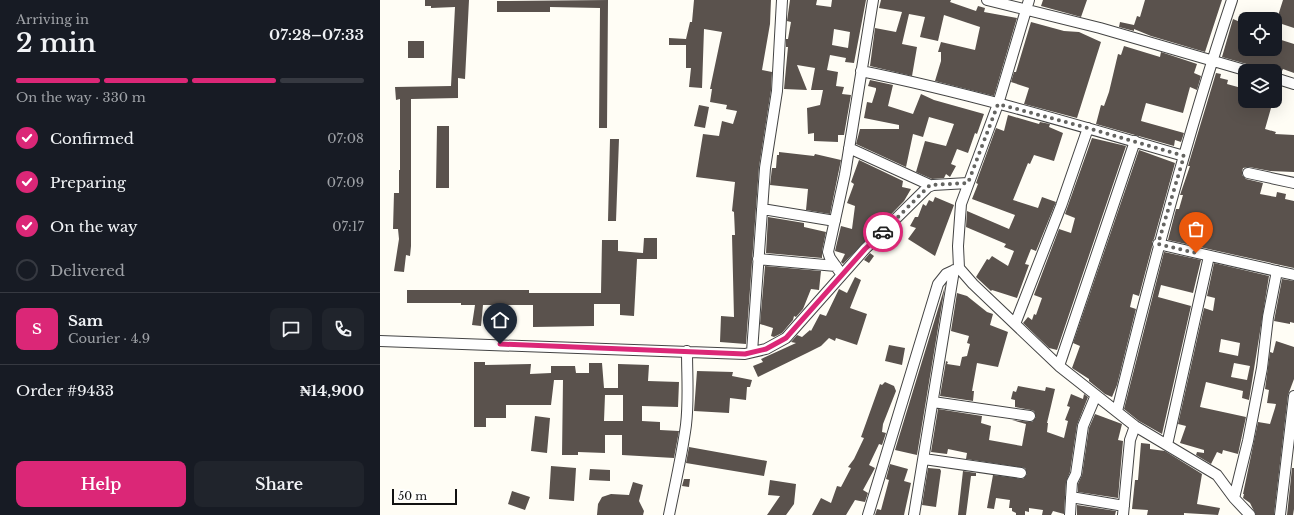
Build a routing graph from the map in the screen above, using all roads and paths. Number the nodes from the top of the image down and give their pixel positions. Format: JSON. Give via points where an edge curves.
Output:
{"nodes":[{"id":1,"x":782,"y":0,"type":"edge"},
{"id":2,"x":872,"y":0,"type":"edge"},
{"id":3,"x":987,"y":0,"type":"edge"},
{"id":4,"x":1232,"y":0,"type":"edge"},
{"id":5,"x":1028,"y":5,"type":"edge"},
{"id":6,"x":1212,"y":61,"type":"junction"},
{"id":7,"x":1238,"y":68,"type":"edge"},
{"id":8,"x":861,"y":71,"type":"junction"},
{"id":9,"x":1282,"y":80,"type":"edge"},
{"id":10,"x":1294,"y":84,"type":"edge"},
{"id":11,"x":998,"y":104,"type":"junction"},
{"id":12,"x":1088,"y":128,"type":"junction"},
{"id":13,"x":1135,"y":141,"type":"junction"},
{"id":14,"x":849,"y":148,"type":"junction"},
{"id":15,"x":1184,"y":156,"type":"junction"},
{"id":16,"x":1248,"y":173,"type":"dead end"},
{"id":17,"x":968,"y":183,"type":"junction"},
{"id":18,"x":1294,"y":183,"type":"edge"},
{"id":19,"x":930,"y":185,"type":"junction"},
{"id":20,"x":762,"y":209,"type":"junction"},
{"id":21,"x":835,"y":221,"type":"junction"},
{"id":22,"x":1158,"y":244,"type":"junction"},
{"id":23,"x":1209,"y":256,"type":"junction"},
{"id":24,"x":758,"y":259,"type":"junction"},
{"id":25,"x":836,"y":266,"type":"junction"},
{"id":26,"x":957,"y":269,"type":"junction"},
{"id":27,"x":1277,"y":271,"type":"junction"},
{"id":28,"x":842,"y":275,"type":"junction"},
{"id":29,"x":1294,"y":275,"type":"edge"},
{"id":30,"x":1015,"y":324,"type":"junction"},
{"id":31,"x":380,"y":340,"type":"edge"},
{"id":32,"x":687,"y":351,"type":"junction"},
{"id":33,"x":752,"y":352,"type":"junction"},
{"id":34,"x":1059,"y":366,"type":"junction"},
{"id":35,"x":1096,"y":395,"type":"junction"},
{"id":36,"x":1294,"y":396,"type":"edge"},
{"id":37,"x":933,"y":402,"type":"junction"},
{"id":38,"x":1117,"y":411,"type":"junction"},
{"id":39,"x":1030,"y":416,"type":"dead end"},
{"id":40,"x":1135,"y":426,"type":"junction"},
{"id":41,"x":1167,"y":445,"type":"junction"},
{"id":42,"x":924,"y":460,"type":"junction"},
{"id":43,"x":1021,"y":473,"type":"dead end"},
{"id":44,"x":1071,"y":497,"type":"junction"},
{"id":45,"x":1234,"y":498,"type":"junction"},
{"id":46,"x":1124,"y":510,"type":"edge"},
{"id":47,"x":669,"y":515,"type":"edge"},
{"id":48,"x":868,"y":515,"type":"edge"},
{"id":49,"x":914,"y":515,"type":"edge"},
{"id":50,"x":1070,"y":515,"type":"edge"},
{"id":51,"x":1250,"y":515,"type":"edge"},
{"id":52,"x":1280,"y":515,"type":"edge"}],
"edges":[{"from":1,"to":20,"type":"street","via":[[777,91],[765,168]]},
{"from":2,"to":8,"type":"street"},
{"from":3,"to":5,"type":"street"},
{"from":4,"to":6,"type":"street"},
{"from":5,"to":6,"type":"street"},
{"from":5,"to":11,"type":"street"},
{"from":6,"to":7,"type":"street"},
{"from":6,"to":15,"type":"street"},
{"from":8,"to":11,"type":"street"},
{"from":8,"to":14,"type":"street"},
{"from":9,"to":10,"type":"street"},
{"from":11,"to":12,"type":"street"},
{"from":11,"to":17,"type":"street"},
{"from":12,"to":13,"type":"street"},
{"from":12,"to":30,"type":"street"},
{"from":13,"to":15,"type":"street"},
{"from":13,"to":34,"type":"street"},
{"from":14,"to":19,"type":"street"},
{"from":14,"to":21,"type":"street"},
{"from":15,"to":22,"type":"street"},
{"from":16,"to":18,"type":"street"},
{"from":17,"to":19,"type":"street"},
{"from":17,"to":26,"type":"street","via":[[961,204]]},
{"from":19,"to":28,"type":"street"},
{"from":20,"to":21,"type":"street"},
{"from":20,"to":24,"type":"street"},
{"from":21,"to":25,"type":"street","via":[[828,252]]},
{"from":22,"to":23,"type":"street"},
{"from":22,"to":38,"type":"street"},
{"from":23,"to":27,"type":"street"},
{"from":23,"to":41,"type":"street"},
{"from":24,"to":25,"type":"street"},
{"from":24,"to":33,"type":"street"},
{"from":25,"to":28,"type":"street"},
{"from":26,"to":30,"type":"street"},
{"from":26,"to":37,"type":"street"},
{"from":26,"to":48,"type":"street","via":[[946,274],[938,284]]},
{"from":27,"to":29,"type":"street"},
{"from":27,"to":45,"type":"street","via":[[1262,368]]},
{"from":28,"to":33,"type":"street","via":[[786,338],[766,349]]},
{"from":30,"to":34,"type":"street"},
{"from":31,"to":32,"type":"street"},
{"from":32,"to":33,"type":"street","via":[[745,354]]},
{"from":32,"to":47,"type":"street","via":[[686,424],[682,457]]},
{"from":34,"to":35,"type":"street"},
{"from":35,"to":38,"type":"street"},
{"from":35,"to":44,"type":"street","via":[[1083,426]]},
{"from":36,"to":52,"type":"street"},
{"from":37,"to":39,"type":"street"},
{"from":37,"to":42,"type":"street"},
{"from":38,"to":40,"type":"street"},
{"from":40,"to":41,"type":"street"},
{"from":40,"to":46,"type":"street","via":[[1130,440]]},
{"from":41,"to":45,"type":"street","via":[[1217,475]]},
{"from":42,"to":43,"type":"street"},
{"from":42,"to":49,"type":"street"},
{"from":44,"to":46,"type":"street"},
{"from":44,"to":50,"type":"street"},
{"from":45,"to":51,"type":"street"}]}
